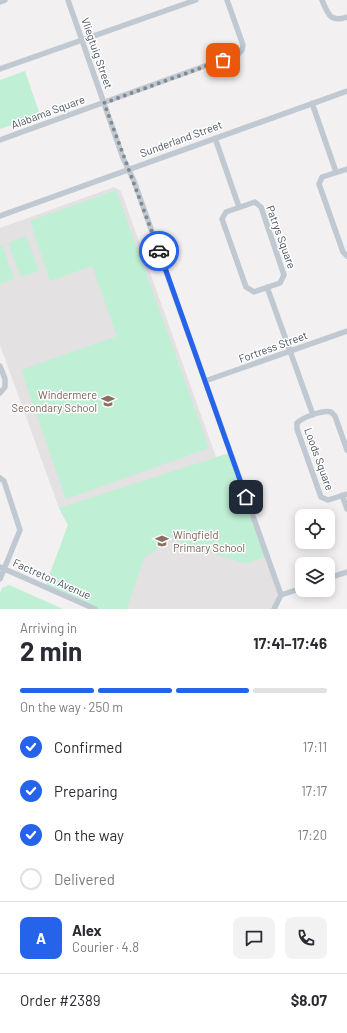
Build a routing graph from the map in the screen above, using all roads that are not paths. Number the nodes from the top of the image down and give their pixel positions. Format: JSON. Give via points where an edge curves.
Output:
{"nodes":[{"id":1,"x":5,"y":0,"type":"edge"},
{"id":2,"x":68,"y":0,"type":"edge"},
{"id":3,"x":196,"y":0,"type":"edge"},
{"id":4,"x":227,"y":0,"type":"edge"},
{"id":5,"x":322,"y":0,"type":"edge"},
{"id":6,"x":0,"y":2,"type":"edge"},
{"id":7,"x":347,"y":17,"type":"edge"},
{"id":8,"x":82,"y":41,"type":"junction"},
{"id":9,"x":0,"y":69,"type":"edge"},
{"id":10,"x":347,"y":91,"type":"edge"},
{"id":11,"x":104,"y":103,"type":"junction"},
{"id":12,"x":312,"y":104,"type":"junction"},
{"id":13,"x":215,"y":138,"type":"junction"},
{"id":14,"x":0,"y":140,"type":"edge"},
{"id":15,"x":347,"y":169,"type":"edge"},
{"id":16,"x":129,"y":170,"type":"junction"},
{"id":17,"x":336,"y":172,"type":"junction"},
{"id":18,"x":239,"y":207,"type":"junction"},
{"id":19,"x":0,"y":216,"type":"edge"},
{"id":20,"x":347,"y":256,"type":"edge"},
{"id":21,"x":268,"y":287,"type":"junction"},
{"id":22,"x":347,"y":331,"type":"edge"},
{"id":23,"x":290,"y":351,"type":"junction"},
{"id":24,"x":0,"y":366,"type":"edge"},
{"id":25,"x":205,"y":381,"type":"junction"},
{"id":26,"x":0,"y":393,"type":"edge"},
{"id":27,"x":313,"y":416,"type":"junction"},
{"id":28,"x":347,"y":450,"type":"edge"},
{"id":29,"x":0,"y":478,"type":"edge"},
{"id":30,"x":344,"y":495,"type":"edge"},
{"id":31,"x":347,"y":510,"type":"edge"},
{"id":32,"x":2,"y":568,"type":"edge"},
{"id":33,"x":347,"y":572,"type":"edge"},
{"id":34,"x":335,"y":576,"type":"edge"},
{"id":35,"x":0,"y":579,"type":"edge"},
{"id":36,"x":295,"y":590,"type":"edge"},
{"id":37,"x":281,"y":595,"type":"junction"},
{"id":38,"x":95,"y":609,"type":"edge"},
{"id":39,"x":274,"y":609,"type":"edge"}],
"edges":[{"from":1,"to":6,"type":"street"},
{"from":2,"to":8,"type":"street","name":"Vliegtuig Street"},
{"from":3,"to":8,"type":"street"},
{"from":4,"to":11,"type":"street","name":"Alabama Square","via":[[243,45],[238,54]]},
{"from":5,"to":7,"type":"street","via":[[327,13],[333,18]]},
{"from":8,"to":9,"type":"street"},
{"from":8,"to":11,"type":"street","name":"Vliegtuig Street"},
{"from":10,"to":12,"type":"street","name":"Sunderland Street"},
{"from":11,"to":14,"type":"street","name":"Alabama Square"},
{"from":11,"to":16,"type":"street","name":"Vliegtuig Street"},
{"from":12,"to":13,"type":"street","name":"Sunderland Street"},
{"from":12,"to":17,"type":"street"},
{"from":13,"to":16,"type":"street","name":"Sunderland Street"},
{"from":13,"to":18,"type":"street"},
{"from":15,"to":17,"type":"street"},
{"from":16,"to":19,"type":"street","name":"Sunderland Street"},
{"from":16,"to":25,"type":"street","name":"Vliegtuig Street"},
{"from":17,"to":20,"type":"street","via":[[322,178],[319,184],[343,252]]},
{"from":18,"to":21,"type":"street","name":"Patrys Square","via":[[253,202],[261,207],[284,275],[281,282]]},
{"from":18,"to":21,"type":"street","name":"Patrys Square","via":[[226,212],[222,219],[246,287],[254,292]]},
{"from":21,"to":23,"type":"street"},
{"from":22,"to":23,"type":"street","name":"Fortress Street"},
{"from":23,"to":25,"type":"street","name":"Fortress Street"},
{"from":23,"to":27,"type":"street","name":"Loods Square"},
{"from":24,"to":26,"type":"street","via":[[5,387]]},
{"from":25,"to":37,"type":"street","name":"Vliegtuig Street"},
{"from":27,"to":28,"type":"street","name":"Loods Square","via":[[327,411],[334,414]]},
{"from":27,"to":30,"type":"street","name":"Loods Square","via":[[300,421],[297,427],[320,495],[328,500]]},
{"from":29,"to":32,"type":"street","via":[[4,481],[20,530]]},
{"from":30,"to":31,"type":"street","name":"Loods Square"},
{"from":32,"to":35,"type":"street"},
{"from":32,"to":38,"type":"street","name":"Factreton Avenue"},
{"from":33,"to":34,"type":"street"},
{"from":36,"to":37,"type":"street"},
{"from":37,"to":39,"type":"street"}]}
